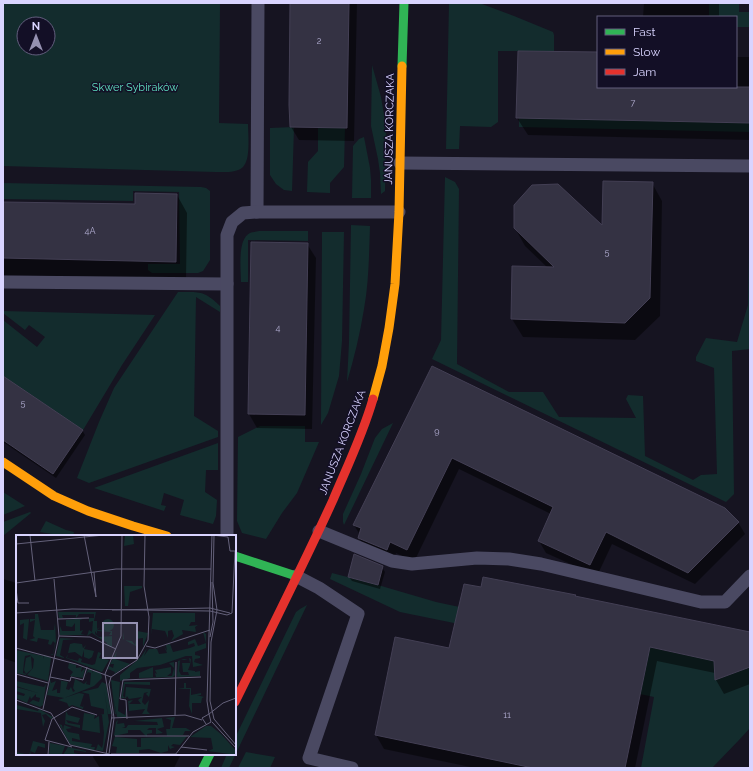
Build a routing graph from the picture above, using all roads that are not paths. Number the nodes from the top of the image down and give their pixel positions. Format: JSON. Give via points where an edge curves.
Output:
{"nodes":[{"id":1,"x":258,"y":3,"type":"edge"},
{"id":2,"x":404,"y":3,"type":"edge"},
{"id":3,"x":400,"y":163,"type":"junction"},
{"id":4,"x":750,"y":166,"type":"edge"},
{"id":5,"x":257,"y":212,"type":"junction"},
{"id":6,"x":399,"y":212,"type":"junction"},
{"id":7,"x":3,"y":282,"type":"edge"},
{"id":8,"x":227,"y":284,"type":"junction"},
{"id":9,"x":3,"y":462,"type":"edge"},
{"id":10,"x":319,"y":531,"type":"junction"},
{"id":11,"x":164,"y":535,"type":"edge"},
{"id":12,"x":227,"y":535,"type":"edge"},
{"id":13,"x":236,"y":556,"type":"edge"},
{"id":14,"x":296,"y":576,"type":"junction"},
{"id":15,"x":750,"y":576,"type":"edge"},
{"id":16,"x":236,"y":700,"type":"edge"},
{"id":17,"x":210,"y":755,"type":"edge"},
{"id":18,"x":203,"y":768,"type":"edge"},
{"id":19,"x":352,"y":768,"type":"edge"}],
"edges":[{"from":1,"to":5,"type":"lane"},
{"from":2,"to":3,"type":"street","name":"JANUSZA KORCZAKA"},
{"from":3,"to":4,"type":"lane"},
{"from":3,"to":6,"type":"street","name":"JANUSZA KORCZAKA"},
{"from":5,"to":6,"type":"lane"},
{"from":5,"to":8,"type":"lane","via":[[243,213],[232,222],[227,235]]},
{"from":6,"to":10,"type":"street","name":"JANUSZA KORCZAKA","via":[[395,284],[382,366],[369,413]]},
{"from":7,"to":8,"type":"lane"},
{"from":8,"to":12,"type":"lane"},
{"from":9,"to":11,"type":"street","via":[[54,496],[88,511]]},
{"from":10,"to":14,"type":"street","name":"JANUSZA KORCZAKA"},
{"from":10,"to":15,"type":"lane","via":[[392,562],[412,564],[477,558],[509,559],[541,564],[701,602],[725,602]]},
{"from":13,"to":14,"type":"street"},
{"from":14,"to":16,"type":"street","name":"JANUSZA KORCZAKA"},
{"from":14,"to":19,"type":"lane","via":[[358,614],[309,758]]},
{"from":17,"to":18,"type":"street"}]}
